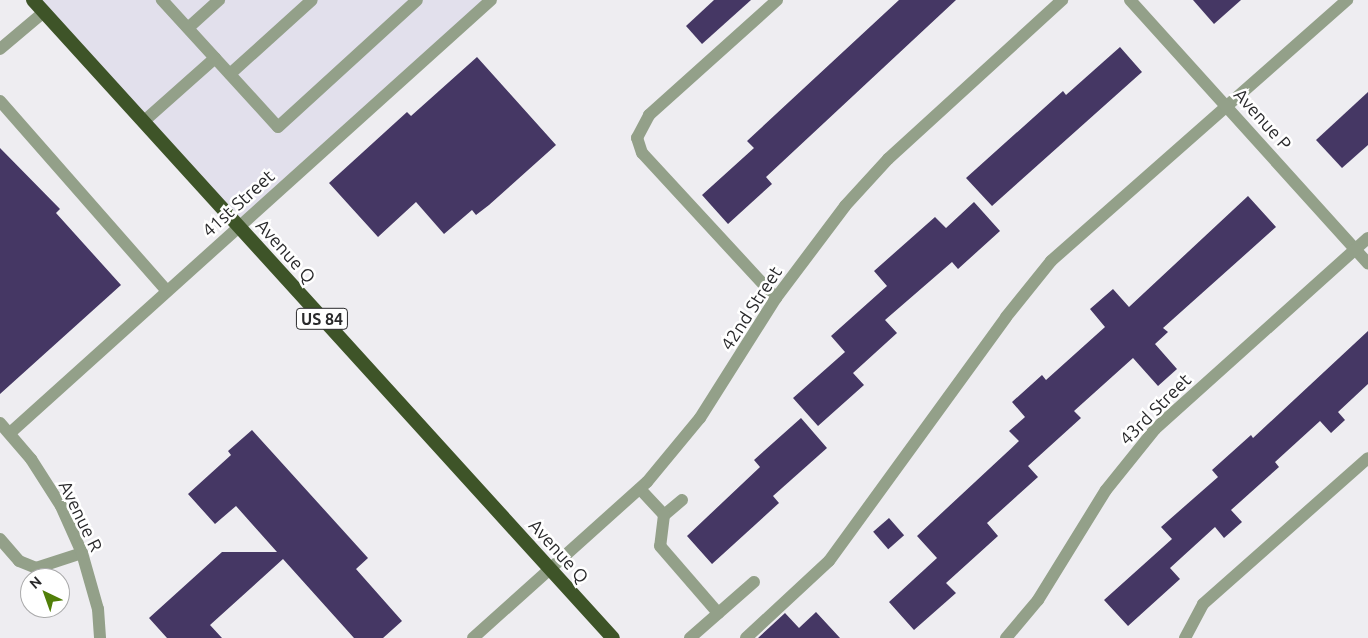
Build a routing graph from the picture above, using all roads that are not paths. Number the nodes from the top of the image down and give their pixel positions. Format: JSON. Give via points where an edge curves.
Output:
{"nodes":[{"id":1,"x":33,"y":0,"type":"edge"},
{"id":2,"x":162,"y":0,"type":"edge"},
{"id":3,"x":219,"y":0,"type":"edge"},
{"id":4,"x":312,"y":0,"type":"edge"},
{"id":5,"x":416,"y":0,"type":"edge"},
{"id":6,"x":491,"y":0,"type":"edge"},
{"id":7,"x":778,"y":0,"type":"edge"},
{"id":8,"x":1062,"y":0,"type":"edge"},
{"id":9,"x":1130,"y":0,"type":"edge"},
{"id":10,"x":1346,"y":0,"type":"edge"},
{"id":11,"x":44,"y":12,"type":"junction"},
{"id":12,"x":188,"y":28,"type":"junction"},
{"id":13,"x":0,"y":49,"type":"edge"},
{"id":14,"x":215,"y":58,"type":"junction"},
{"id":15,"x":230,"y":74,"type":"junction"},
{"id":16,"x":0,"y":101,"type":"edge"},
{"id":17,"x":1229,"y":106,"type":"junction"},
{"id":18,"x":143,"y":122,"type":"junction"},
{"id":19,"x":238,"y":226,"type":"junction"},
{"id":20,"x":1368,"y":238,"type":"edge"},
{"id":21,"x":1356,"y":250,"type":"junction"},
{"id":22,"x":1368,"y":263,"type":"edge"},
{"id":23,"x":167,"y":291,"type":"junction"},
{"id":24,"x":776,"y":298,"type":"junction"},
{"id":25,"x":0,"y":423,"type":"edge"},
{"id":26,"x":10,"y":433,"type":"junction"},
{"id":27,"x":1368,"y":458,"type":"edge"},
{"id":28,"x":640,"y":489,"type":"junction"},
{"id":29,"x":682,"y":500,"type":"dead end"},
{"id":30,"x":664,"y":516,"type":"junction"},
{"id":31,"x":0,"y":539,"type":"edge"},
{"id":32,"x":82,"y":553,"type":"junction"},
{"id":33,"x":552,"y":571,"type":"junction"},
{"id":34,"x":754,"y":582,"type":"dead end"},
{"id":35,"x":718,"y":613,"type":"junction"},
{"id":36,"x":100,"y":638,"type":"edge"},
{"id":37,"x":473,"y":638,"type":"edge"},
{"id":38,"x":612,"y":638,"type":"edge"},
{"id":39,"x":690,"y":638,"type":"edge"},
{"id":40,"x":746,"y":638,"type":"edge"},
{"id":41,"x":1006,"y":638,"type":"edge"},
{"id":42,"x":1184,"y":638,"type":"edge"}],
"edges":[{"from":1,"to":11,"type":"highway","name":"Avenue Q","number":"US 84"},
{"from":2,"to":12,"type":"street"},
{"from":3,"to":12,"type":"street"},
{"from":4,"to":15,"type":"street"},
{"from":5,"to":15,"type":"street","via":[[278,127]]},
{"from":6,"to":19,"type":"street","name":"41st Street"},
{"from":7,"to":24,"type":"street","via":[[649,116],[637,138],[642,153]]},
{"from":8,"to":24,"type":"street","name":"42nd Street","via":[[888,159],[845,206]]},
{"from":9,"to":17,"type":"street","name":"Avenue P"},
{"from":10,"to":17,"type":"street"},
{"from":11,"to":13,"type":"street"},
{"from":11,"to":18,"type":"highway","name":"Avenue Q","number":"US 84"},
{"from":12,"to":14,"type":"street"},
{"from":14,"to":15,"type":"street"},
{"from":14,"to":18,"type":"street"},
{"from":16,"to":23,"type":"street"},
{"from":17,"to":21,"type":"street","name":"Avenue P"},
{"from":17,"to":40,"type":"street","via":[[1051,261],[1006,317],[829,562]]},
{"from":18,"to":19,"type":"highway","name":"Avenue Q","number":"US 84"},
{"from":19,"to":23,"type":"street","name":"41st Street"},
{"from":19,"to":33,"type":"highway","name":"Avenue Q","number":"US 84"},
{"from":20,"to":21,"type":"street","name":"43rd Street"},
{"from":21,"to":22,"type":"street","name":"Avenue P"},
{"from":21,"to":41,"type":"street","name":"43rd Street","via":[[1155,429],[1112,483],[1038,600]]},
{"from":23,"to":26,"type":"street","name":"41st Street"},
{"from":24,"to":28,"type":"street","name":"42nd Street","via":[[700,418]]},
{"from":25,"to":26,"type":"street","name":"Avenue R"},
{"from":26,"to":32,"type":"street","name":"Avenue R","via":[[32,460],[61,506]]},
{"from":27,"to":42,"type":"street","via":[[1203,604]]},
{"from":28,"to":30,"type":"street"},
{"from":28,"to":33,"type":"street","name":"42nd Street"},
{"from":29,"to":30,"type":"street"},
{"from":30,"to":35,"type":"street","via":[[660,546]]},
{"from":31,"to":32,"type":"street","via":[[19,561],[36,568]]},
{"from":32,"to":36,"type":"street","name":"Avenue R","via":[[98,609]]},
{"from":33,"to":37,"type":"street","name":"42nd Street"},
{"from":33,"to":38,"type":"highway","name":"Avenue Q","number":"US 84"},
{"from":34,"to":35,"type":"street"},
{"from":35,"to":39,"type":"street"}]}
